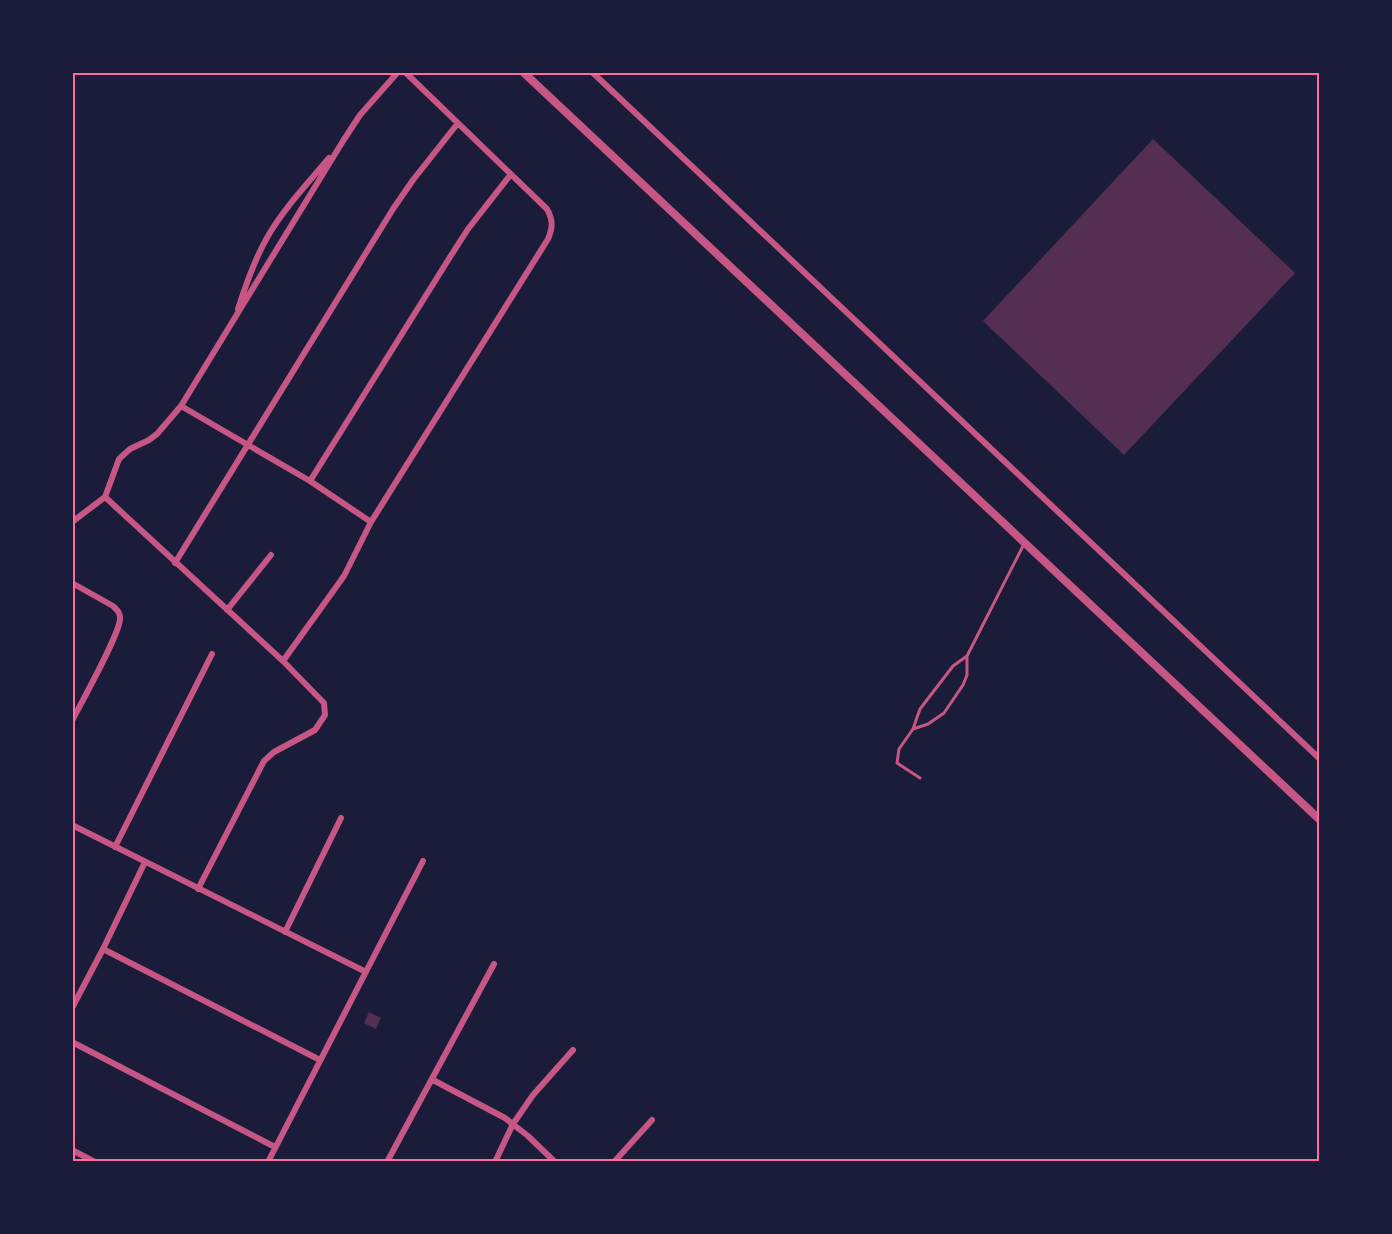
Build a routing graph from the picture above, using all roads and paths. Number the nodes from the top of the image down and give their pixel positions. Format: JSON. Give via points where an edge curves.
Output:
{"nodes":[{"id":1,"x":398,"y":72,"type":"edge"},
{"id":2,"x":405,"y":72,"type":"edge"},
{"id":3,"x":523,"y":72,"type":"edge"},
{"id":4,"x":592,"y":72,"type":"edge"},
{"id":5,"x":458,"y":123,"type":"junction"},
{"id":6,"x":343,"y":141,"type":"junction"},
{"id":7,"x":510,"y":174,"type":"junction"},
{"id":8,"x":235,"y":318,"type":"junction"},
{"id":9,"x":181,"y":406,"type":"junction"},
{"id":10,"x":249,"y":446,"type":"junction"},
{"id":11,"x":310,"y":481,"type":"junction"},
{"id":12,"x":105,"y":497,"type":"junction"},
{"id":13,"x":72,"y":522,"type":"edge"},
{"id":14,"x":371,"y":522,"type":"junction"},
{"id":15,"x":1025,"y":543,"type":"junction"},
{"id":16,"x":271,"y":555,"type":"dead end"},
{"id":17,"x":175,"y":563,"type":"junction"},
{"id":18,"x":72,"y":583,"type":"edge"},
{"id":19,"x":227,"y":610,"type":"junction"},
{"id":20,"x":212,"y":654,"type":"dead end"},
{"id":21,"x":967,"y":656,"type":"junction"},
{"id":22,"x":283,"y":661,"type":"junction"},
{"id":23,"x":72,"y":721,"type":"edge"},
{"id":24,"x":913,"y":729,"type":"junction"},
{"id":25,"x":1320,"y":759,"type":"edge"},
{"id":26,"x":920,"y":778,"type":"dead end"},
{"id":27,"x":341,"y":818,"type":"dead end"},
{"id":28,"x":1320,"y":820,"type":"edge"},
{"id":29,"x":72,"y":825,"type":"edge"},
{"id":30,"x":115,"y":847,"type":"junction"},
{"id":31,"x":423,"y":861,"type":"dead end"},
{"id":32,"x":145,"y":862,"type":"junction"},
{"id":33,"x":198,"y":889,"type":"junction"},
{"id":34,"x":285,"y":932,"type":"junction"},
{"id":35,"x":103,"y":949,"type":"junction"},
{"id":36,"x":494,"y":964,"type":"dead end"},
{"id":37,"x":366,"y":972,"type":"junction"},
{"id":38,"x":72,"y":1008,"type":"edge"},
{"id":39,"x":72,"y":1042,"type":"edge"},
{"id":40,"x":573,"y":1050,"type":"dead end"},
{"id":41,"x":320,"y":1060,"type":"junction"},
{"id":42,"x":433,"y":1080,"type":"junction"},
{"id":43,"x":652,"y":1120,"type":"dead end"},
{"id":44,"x":513,"y":1124,"type":"junction"},
{"id":45,"x":275,"y":1147,"type":"junction"},
{"id":46,"x":72,"y":1150,"type":"edge"},
{"id":47,"x":95,"y":1162,"type":"edge"},
{"id":48,"x":268,"y":1162,"type":"edge"},
{"id":49,"x":387,"y":1162,"type":"edge"},
{"id":50,"x":495,"y":1162,"type":"edge"},
{"id":51,"x":555,"y":1162,"type":"edge"},
{"id":52,"x":614,"y":1162,"type":"edge"}],
"edges":[{"from":1,"to":6,"type":"street"},
{"from":2,"to":5,"type":"street"},
{"from":3,"to":15,"type":"street"},
{"from":4,"to":25,"type":"street"},
{"from":5,"to":7,"type":"street"},
{"from":5,"to":10,"type":"street","via":[[393,210]]},
{"from":6,"to":8,"type":"street"},
{"from":6,"to":8,"type":"street","via":[[267,237]]},
{"from":7,"to":11,"type":"street","via":[[468,229]]},
{"from":7,"to":14,"type":"street","via":[[547,209],[552,229]]},
{"from":8,"to":9,"type":"street"},
{"from":9,"to":10,"type":"street"},
{"from":9,"to":12,"type":"street","via":[[157,434],[119,459]]},
{"from":10,"to":11,"type":"street"},
{"from":10,"to":17,"type":"street"},
{"from":11,"to":14,"type":"street"},
{"from":12,"to":13,"type":"street"},
{"from":12,"to":17,"type":"street"},
{"from":14,"to":22,"type":"street","via":[[344,576]]},
{"from":15,"to":21,"type":"lane"},
{"from":15,"to":28,"type":"street"},
{"from":16,"to":19,"type":"street"},
{"from":17,"to":19,"type":"street"},
{"from":18,"to":23,"type":"street","via":[[113,606],[120,618]]},
{"from":19,"to":22,"type":"street"},
{"from":20,"to":30,"type":"street"},
{"from":21,"to":24,"type":"lane","via":[[952,666],[920,709]]},
{"from":21,"to":24,"type":"lane","via":[[963,685],[944,713]]},
{"from":22,"to":33,"type":"street","via":[[324,703],[326,716],[315,730],[264,761]]},
{"from":24,"to":26,"type":"lane","via":[[899,749],[897,763]]},
{"from":27,"to":34,"type":"street"},
{"from":29,"to":30,"type":"street"},
{"from":30,"to":32,"type":"street"},
{"from":31,"to":37,"type":"street"},
{"from":32,"to":33,"type":"street"},
{"from":32,"to":35,"type":"street"},
{"from":33,"to":34,"type":"street"},
{"from":34,"to":37,"type":"street"},
{"from":35,"to":38,"type":"street"},
{"from":35,"to":41,"type":"street"},
{"from":36,"to":42,"type":"street"},
{"from":37,"to":41,"type":"street"},
{"from":39,"to":45,"type":"street"},
{"from":40,"to":44,"type":"street"},
{"from":41,"to":45,"type":"street"},
{"from":42,"to":44,"type":"street"},
{"from":42,"to":49,"type":"street"},
{"from":43,"to":52,"type":"street"},
{"from":44,"to":50,"type":"street"},
{"from":44,"to":51,"type":"street"},
{"from":45,"to":48,"type":"street"},
{"from":46,"to":47,"type":"street"}]}
